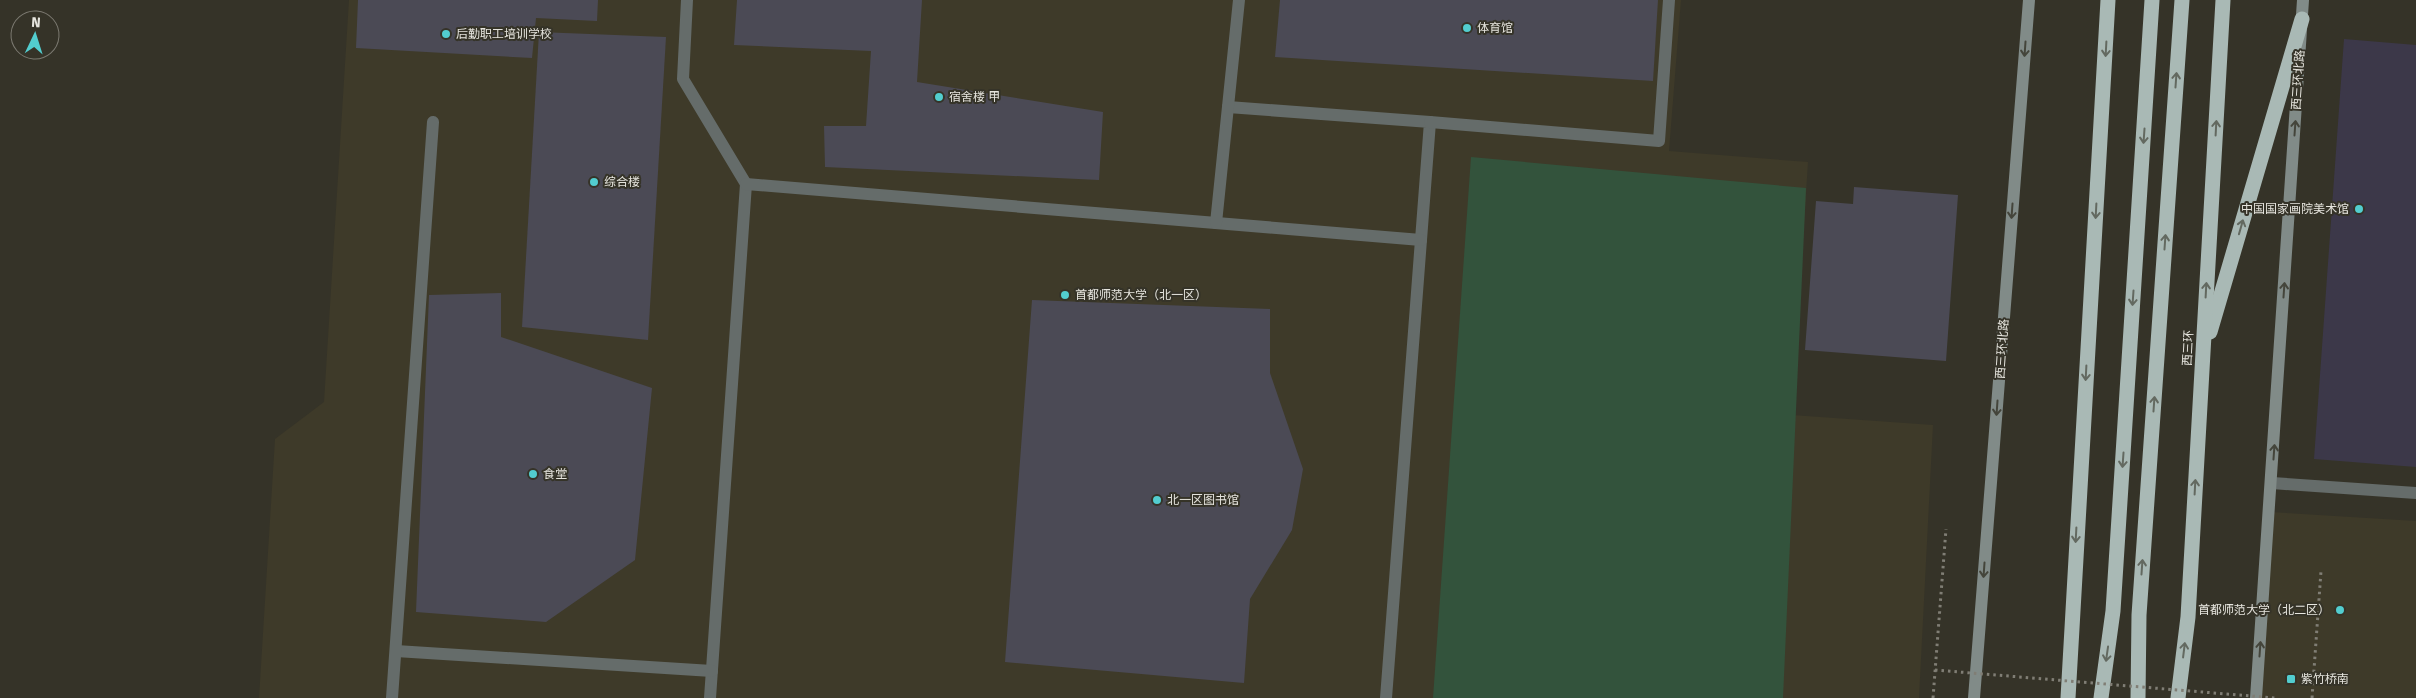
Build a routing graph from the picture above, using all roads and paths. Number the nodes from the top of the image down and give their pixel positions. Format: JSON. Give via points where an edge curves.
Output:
{"nodes":[{"id":1,"x":687,"y":0,"type":"edge"},
{"id":2,"x":1239,"y":0,"type":"edge"},
{"id":3,"x":1670,"y":0,"type":"edge"},
{"id":4,"x":2029,"y":0,"type":"edge"},
{"id":5,"x":2108,"y":0,"type":"edge"},
{"id":6,"x":2152,"y":0,"type":"edge"},
{"id":7,"x":2182,"y":0,"type":"edge"},
{"id":8,"x":2223,"y":0,"type":"edge"},
{"id":9,"x":2303,"y":0,"type":"edge"},
{"id":10,"x":2302,"y":19,"type":"junction"},
{"id":11,"x":1228,"y":107,"type":"junction"},
{"id":12,"x":433,"y":122,"type":"dead end"},
{"id":13,"x":1430,"y":122,"type":"junction"},
{"id":14,"x":746,"y":184,"type":"junction"},
{"id":15,"x":1216,"y":223,"type":"junction"},
{"id":16,"x":1421,"y":240,"type":"junction"},
{"id":17,"x":2203,"y":358,"type":"junction"},
{"id":18,"x":2272,"y":483,"type":"junction"},
{"id":19,"x":2416,"y":493,"type":"edge"},
{"id":20,"x":1946,"y":529,"type":"dead end"},
{"id":21,"x":2321,"y":571,"type":"dead end"},
{"id":22,"x":396,"y":651,"type":"junction"},
{"id":23,"x":1935,"y":670,"type":"junction"},
{"id":24,"x":712,"y":671,"type":"junction"},
{"id":25,"x":392,"y":698,"type":"edge"},
{"id":26,"x":710,"y":698,"type":"edge"},
{"id":27,"x":1386,"y":698,"type":"edge"},
{"id":28,"x":1933,"y":698,"type":"edge"},
{"id":29,"x":1974,"y":698,"type":"edge"},
{"id":30,"x":2068,"y":698,"type":"edge"},
{"id":31,"x":2101,"y":698,"type":"edge"},
{"id":32,"x":2138,"y":698,"type":"edge"},
{"id":33,"x":2178,"y":698,"type":"edge"},
{"id":34,"x":2256,"y":698,"type":"edge"},
{"id":35,"x":2275,"y":698,"type":"edge"},
{"id":36,"x":2312,"y":698,"type":"edge"}],
"edges":[{"from":1,"to":14,"type":"lane","via":[[683,79]]},
{"from":2,"to":11,"type":"lane"},
{"from":3,"to":13,"type":"lane","via":[[1659,141]]},
{"from":4,"to":29,"type":"street","name":"西三环北路","one_way":true},
{"from":5,"to":30,"type":"highway","one_way":true},
{"from":6,"to":31,"type":"highway","one_way":true,"via":[[2113,610]]},
{"from":32,"to":7,"type":"highway","one_way":true,"via":[[2139,615]]},
{"from":17,"to":8,"type":"highway","name":"西三环","one_way":true},
{"from":9,"to":10,"type":"street","name":"西三环北路"},
{"from":17,"to":10,"type":"highway","one_way":true},
{"from":18,"to":10,"type":"street","name":"西三环北路","one_way":true},
{"from":11,"to":13,"type":"lane"},
{"from":11,"to":15,"type":"lane"},
{"from":12,"to":22,"type":"lane"},
{"from":13,"to":16,"type":"lane"},
{"from":14,"to":15,"type":"lane"},
{"from":14,"to":24,"type":"lane"},
{"from":15,"to":16,"type":"lane"},
{"from":16,"to":27,"type":"lane"},
{"from":33,"to":17,"type":"highway","name":"西三环","one_way":true,"via":[[2188,617]]},
{"from":18,"to":19,"type":"lane"},
{"from":34,"to":18,"type":"street","name":"西三环北路","one_way":true},
{"from":20,"to":23,"type":"path"},
{"from":21,"to":36,"type":"path"},
{"from":22,"to":24,"type":"lane"},
{"from":22,"to":25,"type":"lane"},
{"from":23,"to":28,"type":"path"},
{"from":23,"to":35,"type":"path","bridge":true},
{"from":24,"to":26,"type":"lane"}]}
